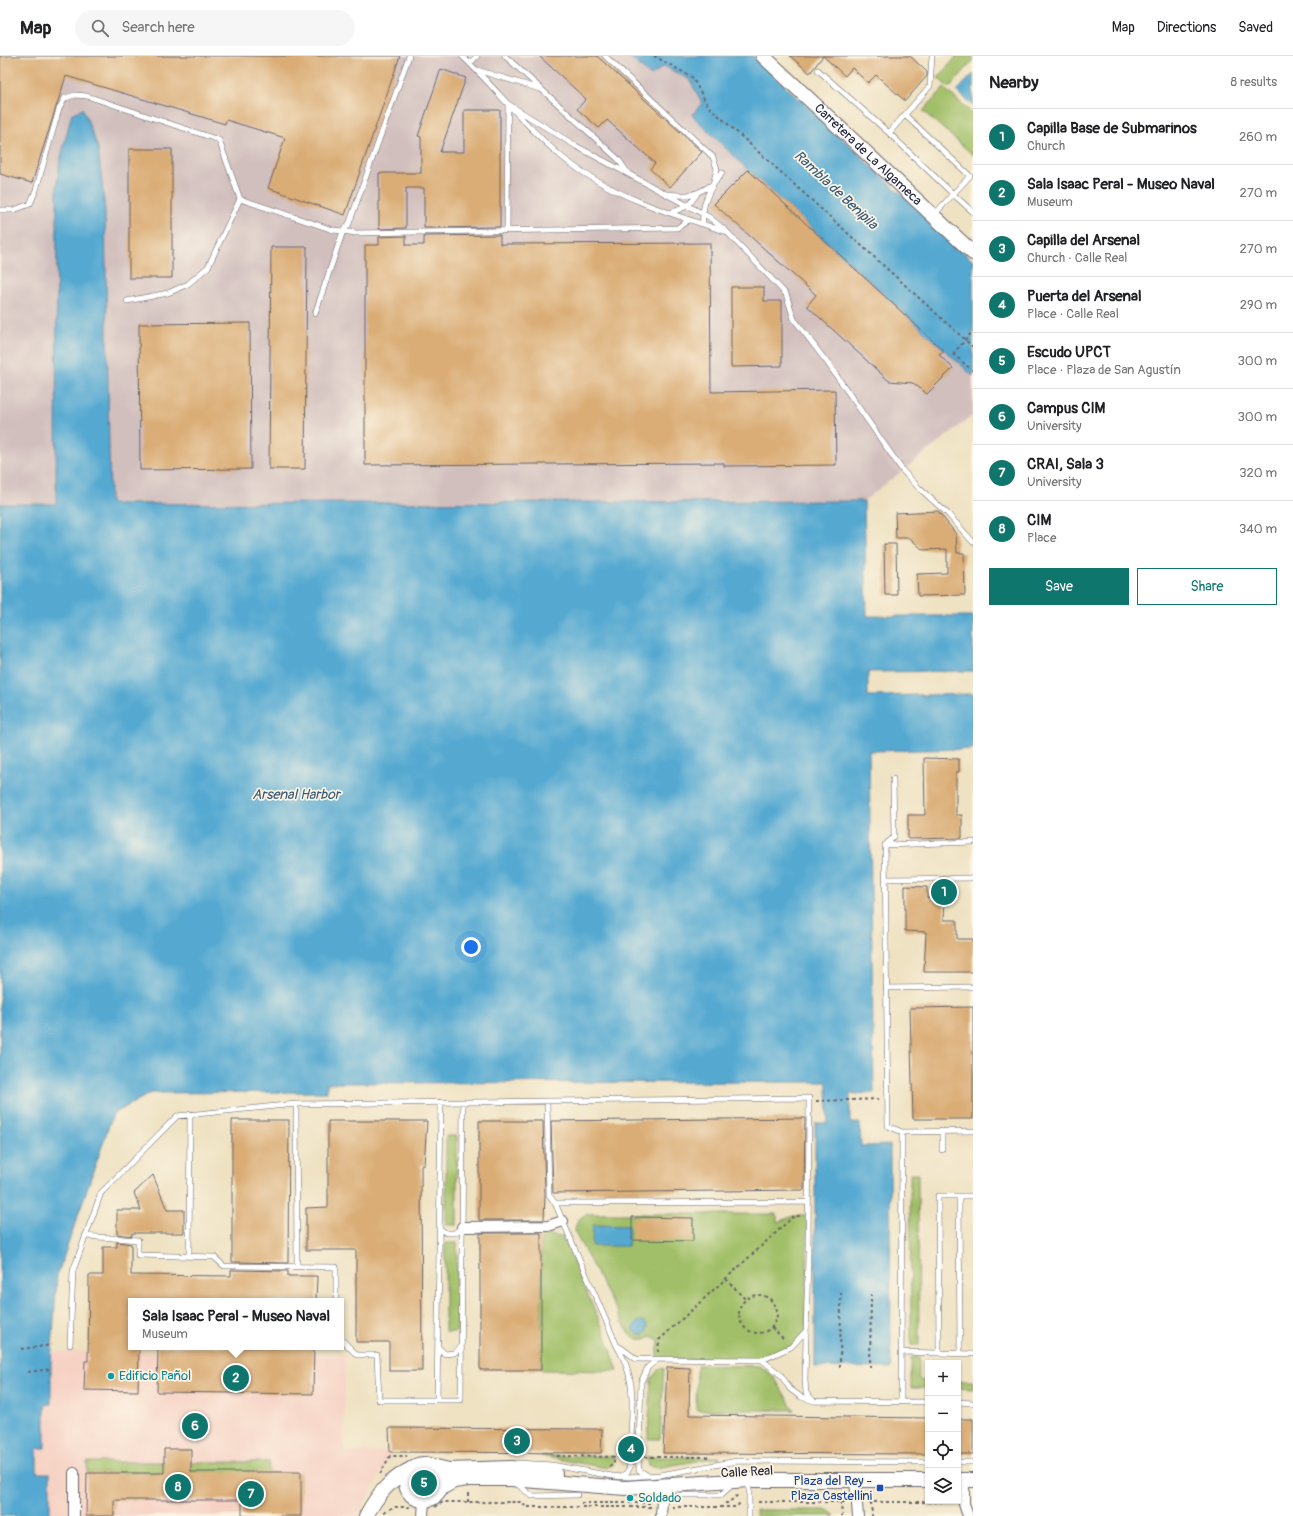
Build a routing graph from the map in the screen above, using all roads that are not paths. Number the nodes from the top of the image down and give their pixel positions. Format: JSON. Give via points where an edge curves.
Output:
{"nodes":[{"id":1,"x":408,"y":56,"type":"edge"},
{"id":2,"x":462,"y":56,"type":"edge"},
{"id":3,"x":476,"y":56,"type":"edge"},
{"id":4,"x":506,"y":56,"type":"edge"},
{"id":5,"x":605,"y":56,"type":"edge"},
{"id":6,"x":763,"y":56,"type":"edge"},
{"id":7,"x":932,"y":56,"type":"edge"},
{"id":8,"x":470,"y":63,"type":"junction"},
{"id":9,"x":476,"y":70,"type":"junction"},
{"id":10,"x":818,"y":70,"type":"dead end"},
{"id":11,"x":541,"y":89,"type":"junction"},
{"id":12,"x":508,"y":104,"type":"junction"},
{"id":13,"x":905,"y":115,"type":"junction"},
{"id":14,"x":889,"y":133,"type":"junction"},
{"id":15,"x":722,"y":173,"type":"dead end"},
{"id":16,"x":630,"y":176,"type":"junction"},
{"id":17,"x":713,"y":184,"type":"junction"},
{"id":18,"x":663,"y":194,"type":"junction"},
{"id":19,"x":697,"y":194,"type":"junction"},
{"id":20,"x":953,"y":194,"type":"junction"},
{"id":21,"x":240,"y":199,"type":"junction"},
{"id":22,"x":705,"y":200,"type":"junction"},
{"id":23,"x":688,"y":206,"type":"junction"},
{"id":24,"x":0,"y":210,"type":"edge"},
{"id":25,"x":973,"y":212,"type":"edge"},
{"id":26,"x":669,"y":213,"type":"junction"},
{"id":27,"x":702,"y":213,"type":"junction"},
{"id":28,"x":934,"y":216,"type":"junction"},
{"id":29,"x":709,"y":217,"type":"junction"},
{"id":30,"x":689,"y":220,"type":"junction"},
{"id":31,"x":703,"y":224,"type":"junction"},
{"id":32,"x":343,"y":231,"type":"junction"},
{"id":33,"x":507,"y":231,"type":"junction"},
{"id":34,"x":726,"y":232,"type":"junction"},
{"id":35,"x":973,"y":253,"type":"edge"},
{"id":36,"x":127,"y":301,"type":"dead end"},
{"id":37,"x":314,"y":314,"type":"dead end"},
{"id":38,"x":973,"y":542,"type":"edge"},
{"id":39,"x":893,"y":779,"type":"dead end"},
{"id":40,"x":973,"y":842,"type":"edge"},
{"id":41,"x":885,"y":845,"type":"junction"},
{"id":42,"x":973,"y":878,"type":"edge"},
{"id":43,"x":885,"y":879,"type":"junction"},
{"id":44,"x":973,"y":986,"type":"edge"},
{"id":45,"x":886,"y":988,"type":"junction"},
{"id":46,"x":547,"y":1101,"type":"junction"},
{"id":47,"x":441,"y":1102,"type":"junction"},
{"id":48,"x":463,"y":1102,"type":"junction"},
{"id":49,"x":296,"y":1104,"type":"junction"},
{"id":50,"x":190,"y":1114,"type":"junction"},
{"id":51,"x":942,"y":1131,"type":"junction"},
{"id":52,"x":973,"y":1131,"type":"edge"},
{"id":53,"x":902,"y":1132,"type":"junction"},
{"id":54,"x":942,"y":1150,"type":"dead end"},
{"id":55,"x":959,"y":1196,"type":"junction"},
{"id":56,"x":973,"y":1196,"type":"edge"},
{"id":57,"x":808,"y":1202,"type":"junction"},
{"id":58,"x":555,"y":1203,"type":"junction"},
{"id":59,"x":564,"y":1221,"type":"junction"},
{"id":60,"x":462,"y":1227,"type":"junction"},
{"id":61,"x":439,"y":1228,"type":"junction"},
{"id":62,"x":85,"y":1236,"type":"junction"},
{"id":63,"x":189,"y":1256,"type":"junction"},
{"id":64,"x":297,"y":1266,"type":"junction"},
{"id":65,"x":336,"y":1298,"type":"edge"},
{"id":66,"x":806,"y":1331,"type":"junction"},
{"id":67,"x":344,"y":1342,"type":"edge"},
{"id":68,"x":70,"y":1345,"type":"dead end"},
{"id":69,"x":617,"y":1346,"type":"junction"},
{"id":70,"x":438,"y":1347,"type":"junction"},
{"id":71,"x":461,"y":1347,"type":"junction"},
{"id":72,"x":901,"y":1352,"type":"junction"},
{"id":73,"x":939,"y":1353,"type":"junction"},
{"id":74,"x":960,"y":1353,"type":"junction"},
{"id":75,"x":973,"y":1354,"type":"edge"},
{"id":76,"x":657,"y":1360,"type":"junction"},
{"id":77,"x":762,"y":1360,"type":"junction"},
{"id":78,"x":437,"y":1400,"type":"junction"},
{"id":79,"x":814,"y":1401,"type":"junction"},
{"id":80,"x":901,"y":1402,"type":"junction"},
{"id":81,"x":925,"y":1402,"type":"edge"},
{"id":82,"x":961,"y":1402,"type":"edge"},
{"id":83,"x":973,"y":1403,"type":"edge"},
{"id":84,"x":631,"y":1446,"type":"dead end"},
{"id":85,"x":638,"y":1446,"type":"dead end"},
{"id":86,"x":630,"y":1455,"type":"road end"},
{"id":87,"x":638,"y":1455,"type":"road end"},
{"id":88,"x":925,"y":1462,"type":"edge"},
{"id":89,"x":961,"y":1462,"type":"edge"},
{"id":90,"x":973,"y":1462,"type":"edge"},
{"id":91,"x":432,"y":1466,"type":"junction"},
{"id":92,"x":414,"y":1467,"type":"junction"},
{"id":93,"x":925,"y":1471,"type":"edge"},
{"id":94,"x":74,"y":1473,"type":"dead end"},
{"id":95,"x":652,"y":1476,"type":"junction"},
{"id":96,"x":965,"y":1476,"type":"edge"},
{"id":97,"x":511,"y":1479,"type":"junction"},
{"id":98,"x":743,"y":1480,"type":"junction"},
{"id":99,"x":855,"y":1480,"type":"junction"},
{"id":100,"x":925,"y":1480,"type":"edge"},
{"id":101,"x":614,"y":1482,"type":"junction"},
{"id":102,"x":663,"y":1485,"type":"junction"},
{"id":103,"x":441,"y":1488,"type":"junction"},
{"id":104,"x":577,"y":1495,"type":"dead end"},
{"id":105,"x":676,"y":1495,"type":"dead end"},
{"id":106,"x":418,"y":1498,"type":"junction"},
{"id":107,"x":367,"y":1514,"type":"edge"},
{"id":108,"x":74,"y":1516,"type":"edge"},
{"id":109,"x":423,"y":1516,"type":"edge"},
{"id":110,"x":662,"y":1516,"type":"edge"},
{"id":111,"x":749,"y":1516,"type":"edge"},
{"id":112,"x":858,"y":1516,"type":"edge"},
{"id":113,"x":968,"y":1516,"type":"edge"}],
"edges":[{"from":1,"to":32,"type":"lane","via":[[348,224]]},
{"from":2,"to":8,"type":"lane"},
{"from":3,"to":8,"type":"lane"},
{"from":4,"to":11,"type":"lane"},
{"from":5,"to":17,"type":"lane","via":[[713,156],[716,169]]},
{"from":6,"to":28,"type":"main road","name":"Carretera de La Algameca"},
{"from":7,"to":13,"type":"lane","via":[[930,86]]},
{"from":8,"to":9,"type":"lane"},
{"from":9,"to":11,"type":"lane"},
{"from":9,"to":12,"type":"lane"},
{"from":10,"to":14,"type":"lane"},
{"from":11,"to":16,"type":"lane","via":[[618,159]]},
{"from":12,"to":16,"type":"lane"},
{"from":12,"to":26,"type":"lane","via":[[562,157],[601,184]]},
{"from":12,"to":33,"type":"lane"},
{"from":13,"to":14,"type":"lane"},
{"from":13,"to":20,"type":"lane","via":[[970,176]]},
{"from":14,"to":20,"type":"lane"},
{"from":15,"to":17,"type":"lane"},
{"from":16,"to":18,"type":"lane"},
{"from":17,"to":19,"type":"lane"},
{"from":17,"to":22,"type":"lane"},
{"from":18,"to":19,"type":"lane","via":[[684,197]]},
{"from":18,"to":23,"type":"lane"},
{"from":19,"to":23,"type":"lane"},
{"from":20,"to":25,"type":"lane"},
{"from":20,"to":28,"type":"lane"},
{"from":21,"to":24,"type":"lane","via":[[219,140],[86,96],[75,95],[65,98],[59,109],[30,204],[14,210]]},
{"from":21,"to":32,"type":"lane","via":[[333,230]]},
{"from":21,"to":36,"type":"lane","via":[[208,267],[188,284],[168,293]]},
{"from":22,"to":27,"type":"lane"},
{"from":22,"to":29,"type":"lane"},
{"from":23,"to":26,"type":"lane"},
{"from":23,"to":27,"type":"lane"},
{"from":26,"to":30,"type":"lane"},
{"from":27,"to":29,"type":"lane"},
{"from":27,"to":31,"type":"lane"},
{"from":28,"to":35,"type":"main road","name":"Carretera de La Algameca"},
{"from":29,"to":34,"type":"lane"},
{"from":30,"to":31,"type":"lane"},
{"from":30,"to":33,"type":"lane","via":[[677,228]]},
{"from":31,"to":34,"type":"lane"},
{"from":32,"to":33,"type":"lane"},
{"from":32,"to":37,"type":"lane"},
{"from":34,"to":38,"type":"lane","via":[[786,294],[794,319],[903,471]]},
{"from":39,"to":41,"type":"lane","via":[[894,837]]},
{"from":40,"to":41,"type":"lane"},
{"from":41,"to":43,"type":"lane"},
{"from":42,"to":43,"type":"lane"},
{"from":43,"to":45,"type":"lane"},
{"from":44,"to":45,"type":"lane"},
{"from":45,"to":53,"type":"lane","via":[[888,1126]]},
{"from":46,"to":48,"type":"lane"},
{"from":46,"to":57,"type":"lane","via":[[809,1098]]},
{"from":46,"to":58,"type":"lane","via":[[549,1195]]},
{"from":47,"to":48,"type":"lane"},
{"from":47,"to":49,"type":"lane"},
{"from":47,"to":61,"type":"lane"},
{"from":48,"to":60,"type":"lane"},
{"from":49,"to":50,"type":"lane"},
{"from":49,"to":64,"type":"lane"},
{"from":50,"to":62,"type":"lane","via":[[176,1116],[101,1193]]},
{"from":50,"to":63,"type":"lane"},
{"from":51,"to":52,"type":"lane"},
{"from":51,"to":53,"type":"lane"},
{"from":51,"to":54,"type":"lane"},
{"from":53,"to":72,"type":"lane"},
{"from":55,"to":56,"type":"lane"},
{"from":55,"to":73,"type":"lane","via":[[938,1196]]},
{"from":55,"to":74,"type":"lane"},
{"from":57,"to":58,"type":"lane"},
{"from":57,"to":66,"type":"lane"},
{"from":58,"to":59,"type":"lane"},
{"from":59,"to":60,"type":"street","via":[[548,1226]]},
{"from":59,"to":69,"type":"lane"},
{"from":60,"to":61,"type":"lane","via":[[455,1234],[446,1233]]},
{"from":60,"to":71,"type":"lane"},
{"from":61,"to":70,"type":"lane"},
{"from":62,"to":63,"type":"lane","via":[[138,1240],[138,1255]]},
{"from":62,"to":68,"type":"lane","via":[[73,1271]]},
{"from":63,"to":64,"type":"lane","via":[[214,1257],[224,1266]]},
{"from":64,"to":65,"type":"lane","via":[[336,1267]]},
{"from":66,"to":77,"type":"lane","via":[[791,1347]]},
{"from":66,"to":79,"type":"lane","via":[[806,1393]]},
{"from":67,"to":78,"type":"lane","via":[[357,1355],[377,1355],[379,1400]]},
{"from":69,"to":76,"type":"lane","via":[[636,1359]]},
{"from":69,"to":84,"type":"lane","via":[[626,1362],[631,1381]]},
{"from":70,"to":71,"type":"lane","via":[[445,1354],[454,1353]]},
{"from":70,"to":78,"type":"lane"},
{"from":71,"to":78,"type":"lane","via":[[461,1400]]},
{"from":72,"to":73,"type":"lane"},
{"from":72,"to":80,"type":"lane"},
{"from":73,"to":74,"type":"lane"},
{"from":74,"to":75,"type":"lane"},
{"from":76,"to":77,"type":"lane"},
{"from":76,"to":85,"type":"lane","via":[[648,1367],[641,1382]]},
{"from":77,"to":79,"type":"lane","via":[[781,1375],[790,1389],[801,1397]]},
{"from":79,"to":80,"type":"lane"},
{"from":80,"to":81,"type":"lane"},
{"from":82,"to":83,"type":"lane"},
{"from":86,"to":101,"type":"lane","via":[[629,1470]]},
{"from":87,"to":95,"type":"lane","via":[[639,1470]]},
{"from":88,"to":95,"type":"lane","via":[[737,1461]]},
{"from":89,"to":90,"type":"lane"},
{"from":91,"to":92,"type":"main road","via":[[422,1464]]},
{"from":91,"to":101,"type":"main road","name":"Calle Real","via":[[444,1470],[511,1468]]},
{"from":91,"to":103,"type":"main road","via":[[440,1474]]},
{"from":92,"to":106,"type":"main road","via":[[406,1481],[407,1488]]},
{"from":92,"to":107,"type":"main road","via":[[389,1482]]},
{"from":93,"to":102,"type":"main road","name":"Calle Real","via":[[744,1470]]},
{"from":94,"to":108,"type":"street"},
{"from":95,"to":101,"type":"lane"},
{"from":96,"to":113,"type":"street","via":[[964,1504]]},
{"from":97,"to":101,"type":"main road","name":"Calle Real"},
{"from":97,"to":103,"type":"main road","name":"Calle Real","via":[[461,1480]]},
{"from":97,"to":104,"type":"lane","via":[[532,1496]]},
{"from":98,"to":99,"type":"main road","name":"Calle Real"},
{"from":98,"to":102,"type":"main road","name":"Calle Real"},
{"from":98,"to":105,"type":"lane","via":[[721,1495]]},
{"from":98,"to":111,"type":"lane"},
{"from":99,"to":100,"type":"main road","name":"Calle Real"},
{"from":99,"to":112,"type":"street"},
{"from":101,"to":102,"type":"main road","name":"Calle Real","via":[[638,1488]]},
{"from":102,"to":110,"type":"street"},
{"from":103,"to":106,"type":"main road","via":[[433,1498]]},
{"from":106,"to":107,"type":"main road","via":[[403,1491],[391,1492],[376,1502]]},
{"from":106,"to":109,"type":"street"}]}
